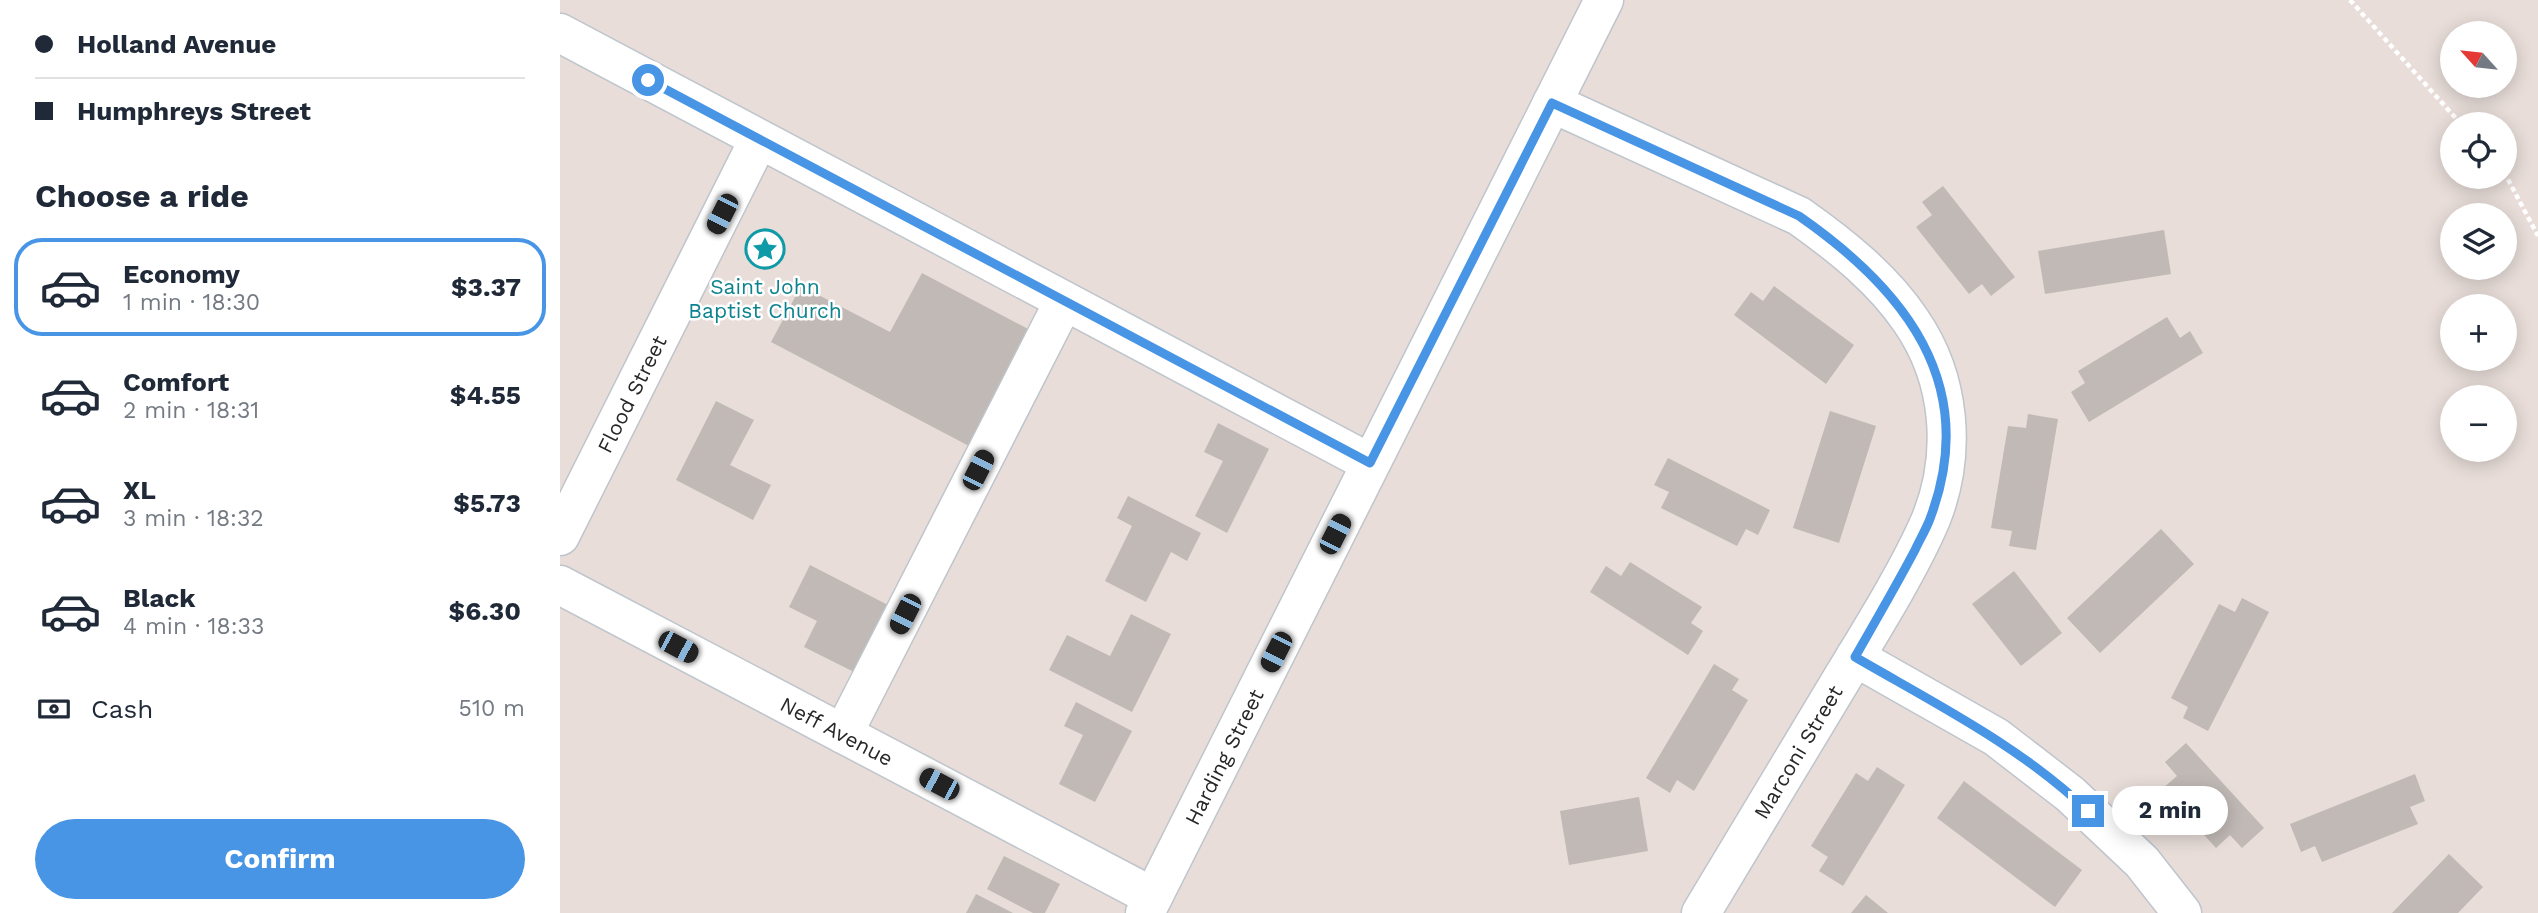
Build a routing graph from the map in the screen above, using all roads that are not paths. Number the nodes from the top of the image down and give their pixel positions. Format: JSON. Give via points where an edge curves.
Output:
{"nodes":[{"id":1,"x":1604,"y":0,"type":"edge"},
{"id":2,"x":560,"y":33,"type":"edge"},
{"id":3,"x":1552,"y":103,"type":"junction"},
{"id":4,"x":759,"y":139,"type":"junction"},
{"id":5,"x":1064,"y":301,"type":"junction"},
{"id":6,"x":1370,"y":463,"type":"junction"},
{"id":7,"x":560,"y":536,"type":"edge"},
{"id":8,"x":560,"y":584,"type":"edge"},
{"id":9,"x":1855,"y":657,"type":"junction"},
{"id":10,"x":843,"y":734,"type":"junction"},
{"id":11,"x":1149,"y":905,"type":"edge"},
{"id":12,"x":1701,"y":913,"type":"edge"},
{"id":13,"x":2182,"y":913,"type":"edge"}],
"edges":[{"from":1,"to":3,"type":"street","name":"Harding Street"},
{"from":2,"to":4,"type":"street"},
{"from":3,"to":6,"type":"street","name":"Harding Street"},
{"from":3,"to":9,"type":"street","name":"Marconi Street","via":[[1799,216],[1872,276],[1918,332],[1942,394],[1946,465],[1931,518]]},
{"from":4,"to":5,"type":"street"},
{"from":4,"to":7,"type":"street","name":"Flood Street"},
{"from":5,"to":6,"type":"street"},
{"from":5,"to":10,"type":"street"},
{"from":6,"to":11,"type":"street","name":"Harding Street"},
{"from":8,"to":10,"type":"street","name":"Neff Avenue"},
{"from":9,"to":12,"type":"street","name":"Marconi Street"},
{"from":9,"to":13,"type":"street","via":[[1996,737],[2070,794],[2142,862]]},
{"from":10,"to":11,"type":"street","name":"Neff Avenue"}]}
